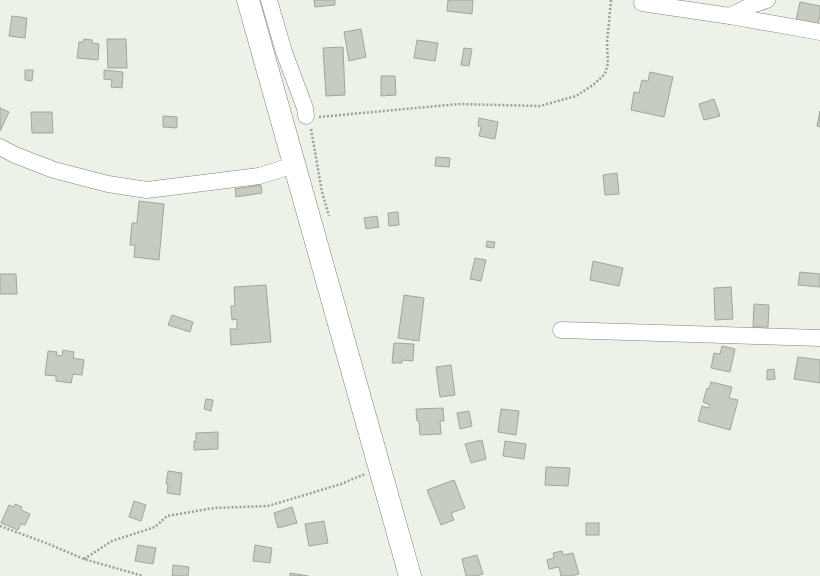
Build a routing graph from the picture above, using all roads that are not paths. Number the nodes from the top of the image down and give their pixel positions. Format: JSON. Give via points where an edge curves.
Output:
{"nodes":[{"id":1,"x":248,"y":0,"type":"edge"},
{"id":2,"x":269,"y":0,"type":"edge"},
{"id":3,"x":767,"y":0,"type":"edge"},
{"id":4,"x":642,"y":3,"type":"dead end"},
{"id":5,"x":730,"y":16,"type":"junction"},
{"id":6,"x":820,"y":32,"type":"edge"},
{"id":7,"x":311,"y":117,"type":"road end"},
{"id":8,"x":0,"y":147,"type":"edge"},
{"id":9,"x":294,"y":165,"type":"junction"},
{"id":10,"x":561,"y":330,"type":"dead end"},
{"id":11,"x":820,"y":338,"type":"edge"},
{"id":12,"x":410,"y":576,"type":"edge"}],
"edges":[{"from":1,"to":9,"type":"main road"},
{"from":2,"to":7,"type":"street","via":[[284,52],[305,108]]},
{"from":3,"to":5,"type":"street"},
{"from":4,"to":5,"type":"street"},
{"from":5,"to":6,"type":"street"},
{"from":8,"to":9,"type":"street","via":[[54,170],[108,184],[147,190],[258,176]]},
{"from":9,"to":12,"type":"main road"},
{"from":10,"to":11,"type":"street"}]}
